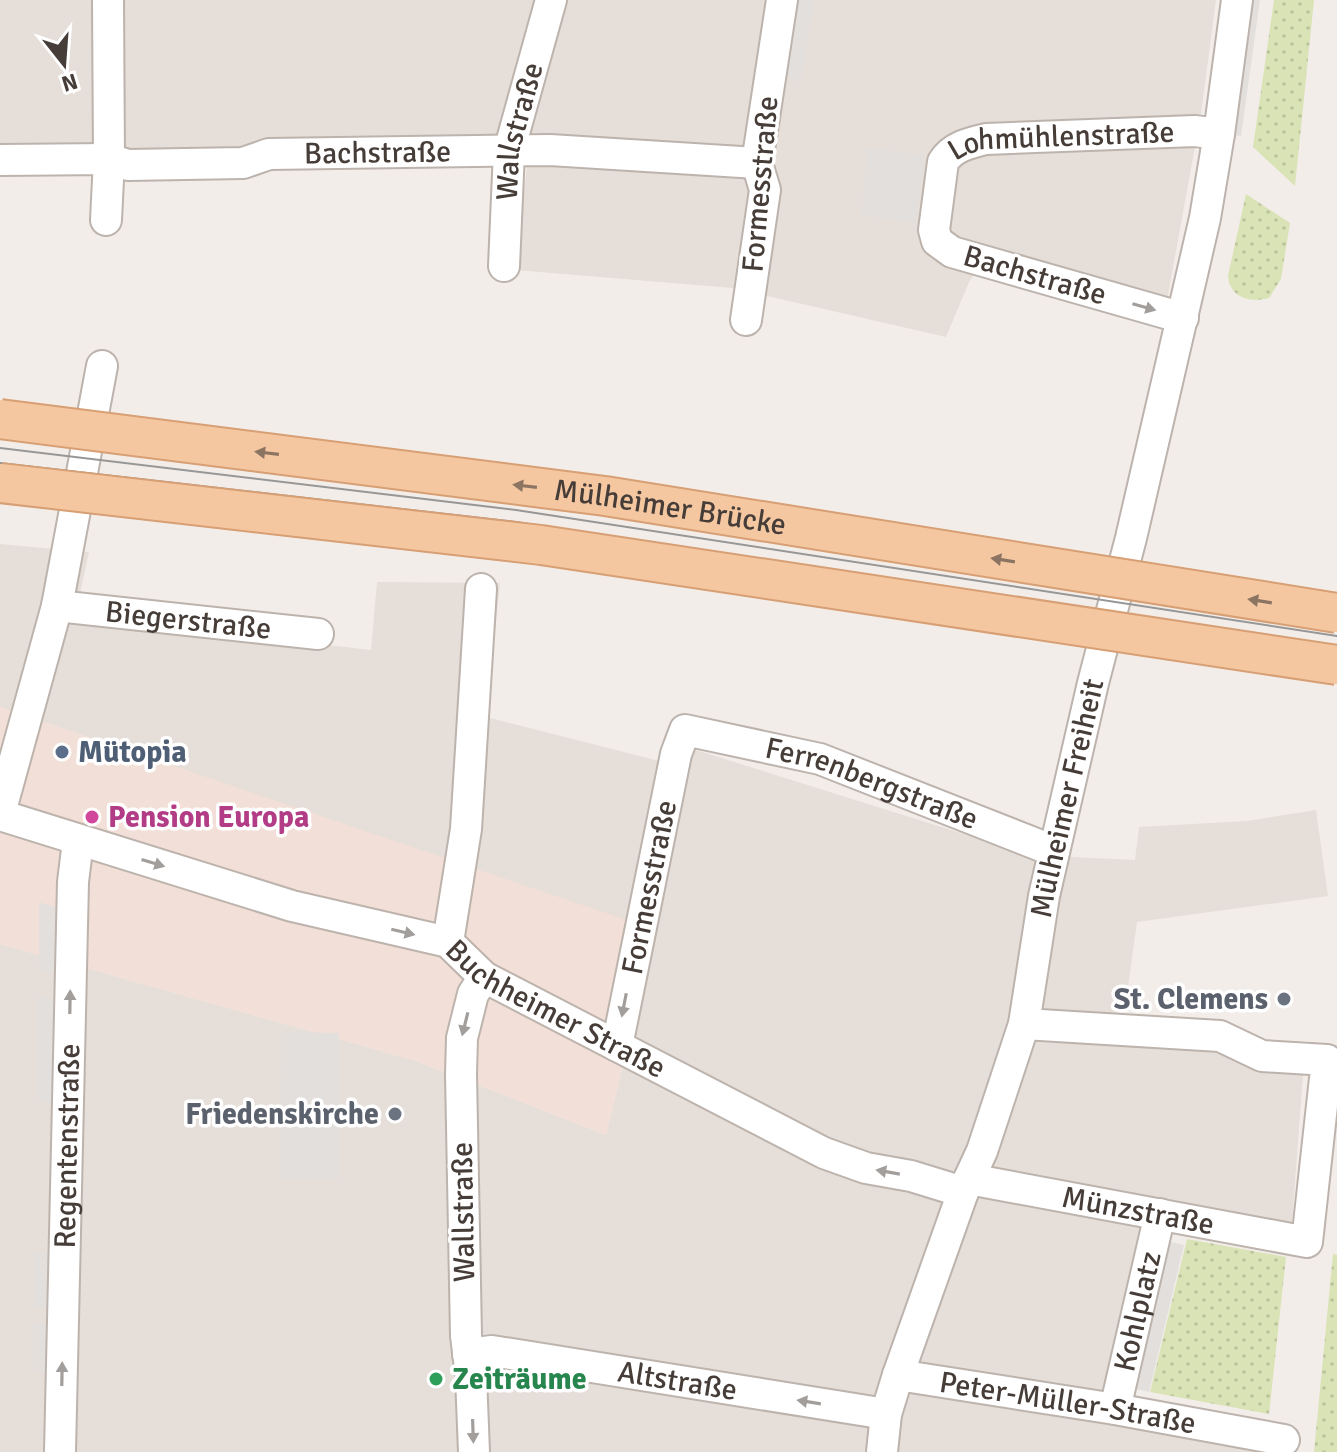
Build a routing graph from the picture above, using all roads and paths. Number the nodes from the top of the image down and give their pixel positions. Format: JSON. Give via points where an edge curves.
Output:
{"nodes":[{"id":1,"x":108,"y":0,"type":"edge"},
{"id":2,"x":551,"y":0,"type":"edge"},
{"id":3,"x":782,"y":0,"type":"edge"},
{"id":4,"x":1237,"y":0,"type":"edge"},
{"id":5,"x":1219,"y":134,"type":"junction"},
{"id":6,"x":509,"y":151,"type":"junction"},
{"id":7,"x":109,"y":159,"type":"junction"},
{"id":8,"x":0,"y":160,"type":"edge"},
{"id":9,"x":761,"y":177,"type":"junction"},
{"id":10,"x":939,"y":193,"type":"joint"},
{"id":11,"x":106,"y":220,"type":"dead end"},
{"id":12,"x":504,"y":266,"type":"dead end"},
{"id":13,"x":1183,"y":318,"type":"junction"},
{"id":14,"x":746,"y":320,"type":"dead end"},
{"id":15,"x":102,"y":366,"type":"dead end"},
{"id":16,"x":0,"y":419,"type":"edge"},
{"id":17,"x":0,"y":483,"type":"edge"},
{"id":18,"x":0,"y":504,"type":"edge"},
{"id":19,"x":481,"y":589,"type":"dead end"},
{"id":20,"x":57,"y":606,"type":"junction"},
{"id":21,"x":1337,"y":613,"type":"edge"},
{"id":22,"x":318,"y":634,"type":"dead end"},
{"id":23,"x":1337,"y":665,"type":"edge"},
{"id":24,"x":1337,"y":677,"type":"edge"},
{"id":25,"x":685,"y":730,"type":"joint"},
{"id":26,"x":0,"y":814,"type":"edge"},
{"id":27,"x":78,"y":841,"type":"junction"},
{"id":28,"x":1054,"y":851,"type":"junction"},
{"id":29,"x":448,"y":942,"type":"junction"},
{"id":30,"x":484,"y":977,"type":"junction"},
{"id":31,"x":1024,"y":1024,"type":"junction"},
{"id":32,"x":617,"y":1046,"type":"junction"},
{"id":33,"x":966,"y":1186,"type":"junction"},
{"id":34,"x":1160,"y":1214,"type":"junction"},
{"id":35,"x":468,"y":1354,"type":"junction"},
{"id":36,"x":898,"y":1375,"type":"junction"},
{"id":37,"x":1115,"y":1409,"type":"junction"},
{"id":38,"x":886,"y":1414,"type":"junction"},
{"id":39,"x":1284,"y":1440,"type":"dead end"},
{"id":40,"x":60,"y":1452,"type":"edge"},
{"id":41,"x":474,"y":1452,"type":"edge"},
{"id":42,"x":882,"y":1452,"type":"edge"}],
"edges":[{"from":1,"to":7,"type":"street"},
{"from":2,"to":6,"type":"street","name":"Wallstraße"},
{"from":3,"to":9,"type":"street","name":"Formesstraße"},
{"from":4,"to":5,"type":"street","name":"Mülheimer Freiheit"},
{"from":5,"to":10,"type":"street","name":"Lohmühlenstraße","via":[[986,139],[948,154]]},
{"from":5,"to":13,"type":"street","name":"Mülheimer Freiheit"},
{"from":6,"to":7,"type":"street","name":"Bachstraße","via":[[269,154],[243,163],[128,165]]},
{"from":6,"to":9,"type":"street","name":"Bachstraße","via":[[550,150]]},
{"from":6,"to":12,"type":"street","name":"Wallstraße"},
{"from":7,"to":8,"type":"street","name":"Bachstraße"},
{"from":7,"to":11,"type":"street"},
{"from":9,"to":14,"type":"street","name":"Formesstraße"},
{"from":10,"to":13,"type":"street","name":"Bachstraße","one_way":true,"via":[[934,230],[937,241],[952,252]]},
{"from":13,"to":28,"type":"street","name":"Mülheimer Freiheit"},
{"from":15,"to":20,"type":"street"},
{"from":21,"to":16,"type":"main road","name":"Mülheimer Brücke","one_way":true,"bridge":true,"via":[[605,496]]},
{"from":17,"to":23,"type":"main road","name":"Mülheimer Brücke","bridge":true,"via":[[541,545]]},
{"from":18,"to":24,"type":"main road","via":[[611,569]]},
{"from":19,"to":29,"type":"street","via":[[466,829]]},
{"from":20,"to":22,"type":"street","name":"Biegerstraße"},
{"from":20,"to":26,"type":"street"},
{"from":25,"to":28,"type":"street","name":"Ferrenbergstraße","via":[[820,759]]},
{"from":25,"to":32,"type":"street","name":"Formesstraße","one_way":true},
{"from":26,"to":27,"type":"street","name":"Buchheimer Straße"},
{"from":27,"to":29,"type":"street","name":"Buchheimer Straße","one_way":true,"via":[[292,906]]},
{"from":40,"to":27,"type":"street","name":"Regentenstraße","one_way":true},
{"from":28,"to":31,"type":"street","name":"Mülheimer Freiheit"},
{"from":29,"to":30,"type":"street","name":"Buchheimer Straße"},
{"from":30,"to":32,"type":"street","name":"Buchheimer Straße"},
{"from":30,"to":35,"type":"street","name":"Wallstraße","one_way":true,"via":[[473,994],[461,1050]]},
{"from":31,"to":33,"type":"street","name":"Mülheimer Freiheit"},
{"from":31,"to":34,"type":"street","name":"Münzstraße","via":[[1220,1036],[1262,1056],[1327,1060],[1307,1242]]},
{"from":33,"to":32,"type":"street","name":"Buchheimer Straße","one_way":true,"via":[[866,1168],[824,1153]]},
{"from":33,"to":34,"type":"street","name":"Münzstraße"},
{"from":33,"to":36,"type":"street","name":"Mülheimer Freiheit"},
{"from":34,"to":37,"type":"street","name":"Kohlplatz"},
{"from":38,"to":35,"type":"street","name":"Altstraße","one_way":true,"via":[[492,1351]]},
{"from":35,"to":41,"type":"street","name":"Wallstraße","one_way":true},
{"from":36,"to":37,"type":"street","name":"Peter-Müller-Straße"},
{"from":36,"to":38,"type":"street","name":"Mülheimer Freiheit"},
{"from":37,"to":39,"type":"street","name":"Peter-Müller-Straße"},
{"from":38,"to":42,"type":"street","name":"Mülheimer Freiheit"}]}
